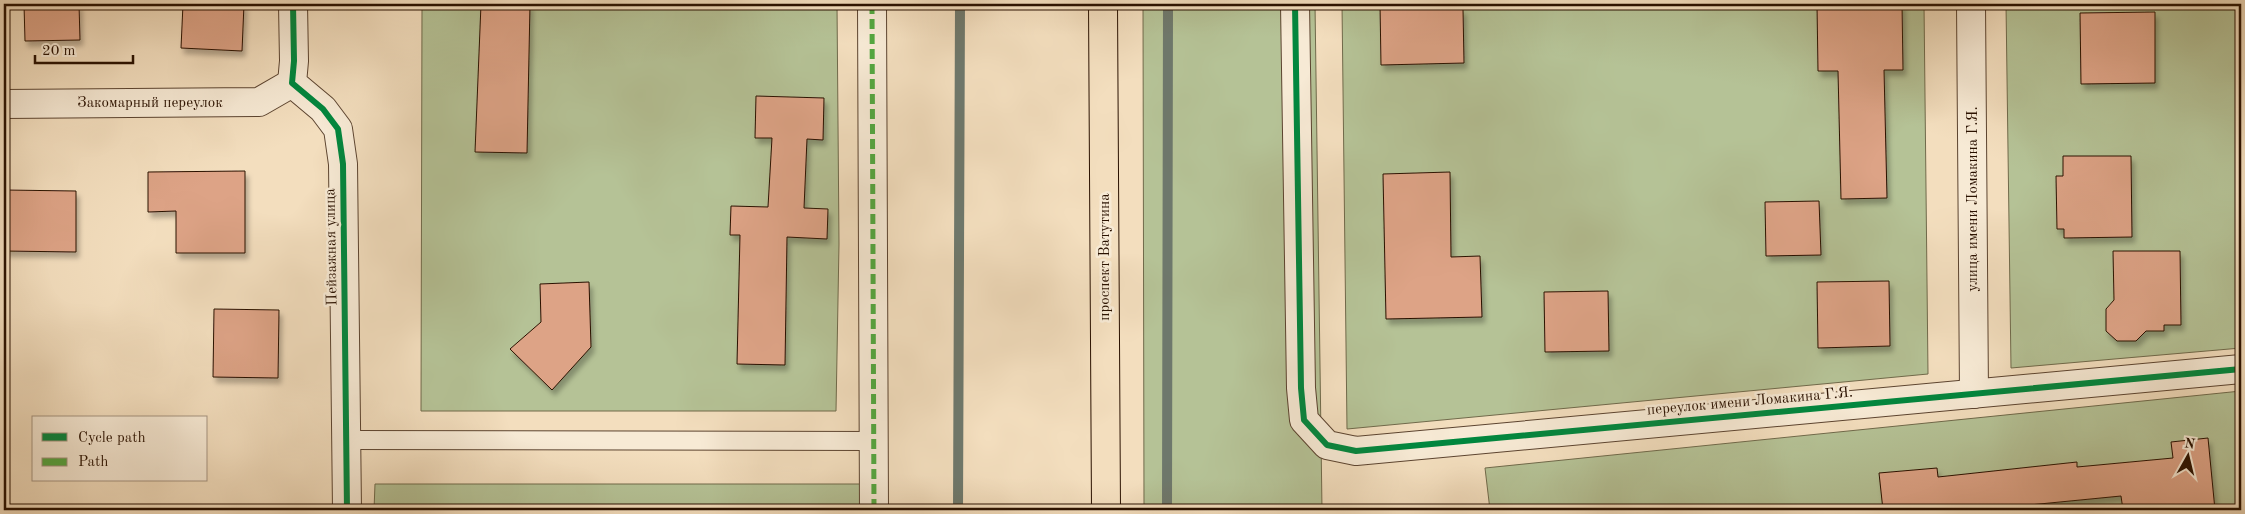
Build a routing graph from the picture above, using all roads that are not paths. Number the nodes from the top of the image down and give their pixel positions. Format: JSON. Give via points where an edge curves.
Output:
{"nodes":[{"id":1,"x":293,"y":4,"type":"edge"},
{"id":2,"x":872,"y":4,"type":"edge"},
{"id":3,"x":1103,"y":4,"type":"edge"},
{"id":4,"x":1295,"y":4,"type":"edge"},
{"id":5,"x":1971,"y":4,"type":"edge"},
{"id":6,"x":292,"y":83,"type":"junction"},
{"id":7,"x":4,"y":104,"type":"edge"},
{"id":8,"x":2241,"y":369,"type":"edge"},
{"id":9,"x":1974,"y":394,"type":"junction"},
{"id":10,"x":347,"y":440,"type":"junction"},
{"id":11,"x":874,"y":441,"type":"junction"},
{"id":12,"x":347,"y":510,"type":"edge"},
{"id":13,"x":874,"y":510,"type":"edge"},
{"id":14,"x":1106,"y":510,"type":"edge"}],
"edges":[{"from":1,"to":6,"type":"street"},
{"from":2,"to":11,"type":"street"},
{"from":3,"to":14,"type":"main road","name":"проспект Ватутина"},
{"from":4,"to":9,"type":"street","name":"переулок имени Ломакина Г.Я.","via":[[1301,388],[1304,420],[1327,445],[1356,451]]},
{"from":5,"to":9,"type":"street","name":"улица имени Ломакина Г.Я."},
{"from":6,"to":7,"type":"street","name":"Закомарный переулок","via":[[259,102]]},
{"from":6,"to":10,"type":"street","name":"Пейзажная улица","via":[[323,109],[338,129],[343,164]]},
{"from":8,"to":9,"type":"street","name":"переулок имени Ломакина Г.Я."},
{"from":10,"to":11,"type":"lane"},
{"from":10,"to":12,"type":"street","name":"Пейзажная улица"},
{"from":11,"to":13,"type":"street"}]}
